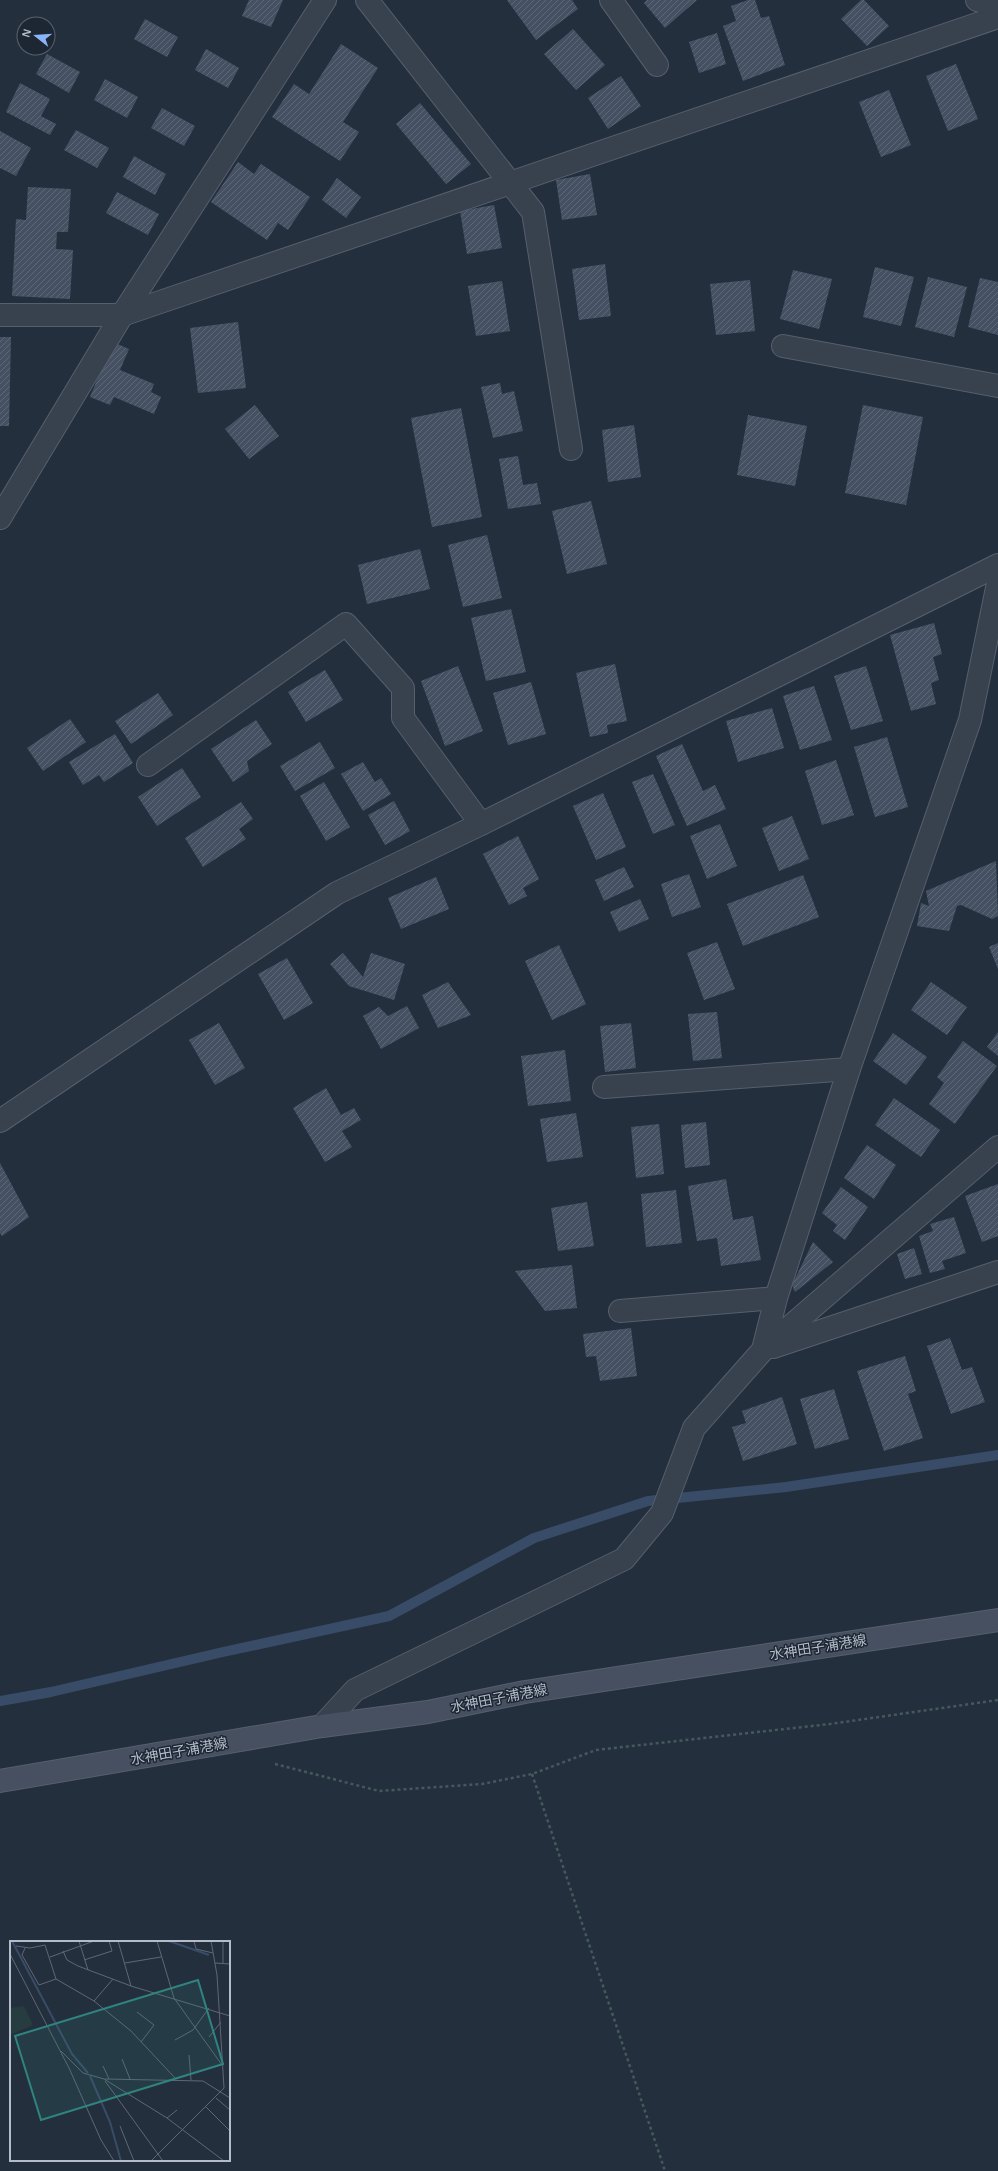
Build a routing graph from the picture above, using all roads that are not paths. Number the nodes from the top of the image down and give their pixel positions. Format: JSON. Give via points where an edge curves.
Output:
{"nodes":[{"id":1,"x":325,"y":0,"type":"edge"},
{"id":2,"x":367,"y":0,"type":"edge"},
{"id":3,"x":611,"y":0,"type":"edge"},
{"id":4,"x":978,"y":0,"type":"edge"},
{"id":5,"x":998,"y":6,"type":"edge"},
{"id":6,"x":998,"y":17,"type":"edge"},
{"id":7,"x":657,"y":65,"type":"dead end"},
{"id":8,"x":510,"y":182,"type":"junction"},
{"id":9,"x":0,"y":315,"type":"edge"},
{"id":10,"x":122,"y":315,"type":"junction"},
{"id":11,"x":783,"y":346,"type":"dead end"},
{"id":12,"x":998,"y":386,"type":"edge"},
{"id":13,"x":571,"y":449,"type":"dead end"},
{"id":14,"x":0,"y":518,"type":"edge"},
{"id":15,"x":998,"y":565,"type":"edge"},
{"id":16,"x":998,"y":583,"type":"edge"},
{"id":17,"x":148,"y":765,"type":"dead end"},
{"id":18,"x":480,"y":824,"type":"junction"},
{"id":19,"x":848,"y":1069,"type":"junction"},
{"id":20,"x":604,"y":1087,"type":"dead end"},
{"id":21,"x":0,"y":1121,"type":"edge"},
{"id":22,"x":998,"y":1147,"type":"edge"},
{"id":23,"x":998,"y":1272,"type":"edge"},
{"id":24,"x":776,"y":1298,"type":"junction"},
{"id":25,"x":620,"y":1311,"type":"dead end"},
{"id":26,"x":763,"y":1350,"type":"junction"},
{"id":27,"x":998,"y":1620,"type":"edge"},
{"id":28,"x":322,"y":1726,"type":"junction"},
{"id":29,"x":0,"y":1781,"type":"edge"}],
"edges":[{"from":1,"to":10,"type":"street"},
{"from":2,"to":8,"type":"street"},
{"from":3,"to":7,"type":"street"},
{"from":4,"to":5,"type":"street"},
{"from":6,"to":8,"type":"street"},
{"from":8,"to":10,"type":"street"},
{"from":8,"to":13,"type":"street","via":[[533,212]]},
{"from":9,"to":10,"type":"street"},
{"from":10,"to":14,"type":"street"},
{"from":11,"to":12,"type":"street"},
{"from":15,"to":18,"type":"street"},
{"from":16,"to":19,"type":"street","via":[[970,720]]},
{"from":17,"to":18,"type":"street","via":[[346,624],[403,688],[403,718]]},
{"from":18,"to":21,"type":"street","via":[[337,893]]},
{"from":19,"to":20,"type":"street"},
{"from":19,"to":24,"type":"street"},
{"from":22,"to":26,"type":"street"},
{"from":23,"to":26,"type":"street"},
{"from":24,"to":25,"type":"street"},
{"from":24,"to":26,"type":"street"},
{"from":26,"to":28,"type":"street","via":[[694,1428],[662,1514],[624,1559],[355,1690]]},
{"from":27,"to":28,"type":"main road","name":"水神田子浦港線","via":[[533,1691],[428,1712]]},
{"from":28,"to":29,"type":"main road","name":"水神田子浦港線"}]}
